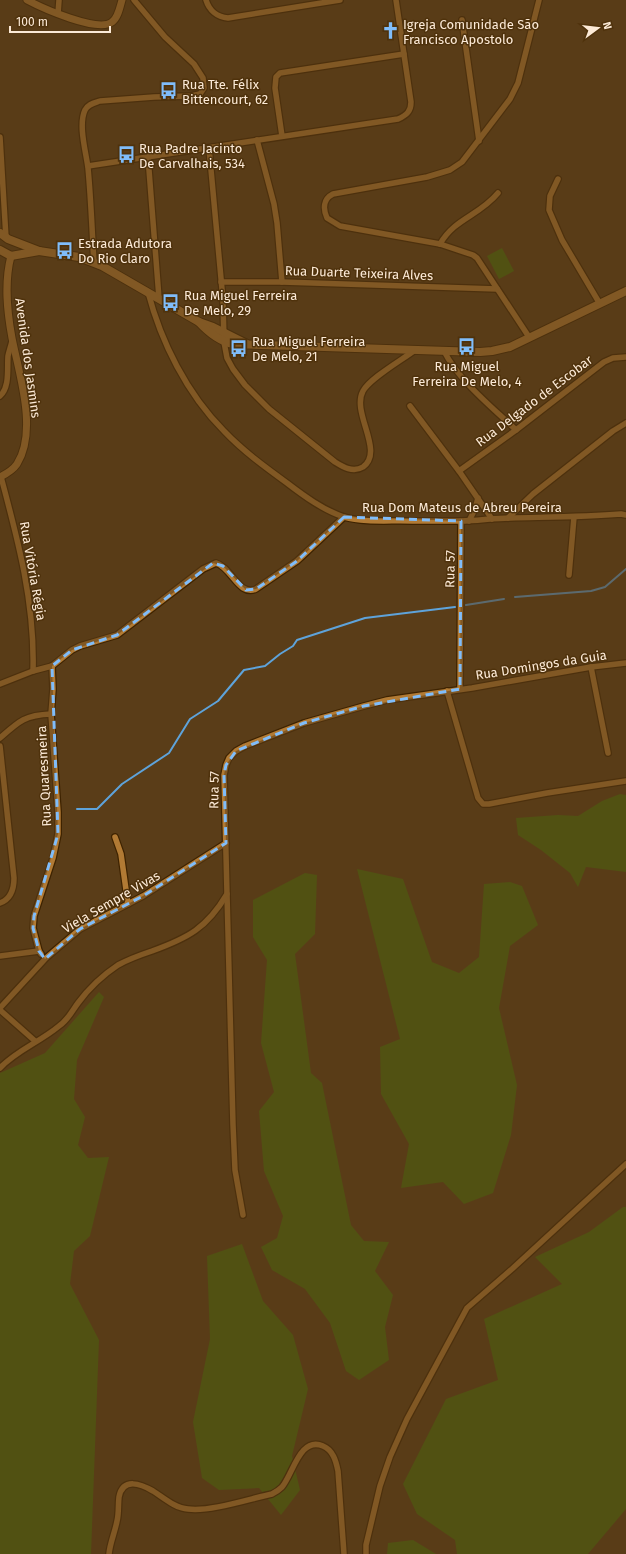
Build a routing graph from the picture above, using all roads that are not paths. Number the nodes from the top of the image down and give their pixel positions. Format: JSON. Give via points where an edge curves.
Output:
{"nodes":[{"id":1,"x":27,"y":0,"type":"edge"},
{"id":2,"x":59,"y":0,"type":"edge"},
{"id":3,"x":122,"y":0,"type":"edge"},
{"id":4,"x":134,"y":0,"type":"edge"},
{"id":5,"x":206,"y":0,"type":"edge"},
{"id":6,"x":340,"y":0,"type":"edge"},
{"id":7,"x":396,"y":0,"type":"edge"},
{"id":8,"x":539,"y":0,"type":"edge"},
{"id":9,"x":58,"y":14,"type":"junction"},
{"id":10,"x":462,"y":20,"type":"dead end"},
{"id":11,"x":404,"y":54,"type":"junction"},
{"id":12,"x":282,"y":136,"type":"junction"},
{"id":13,"x":0,"y":137,"type":"edge"},
{"id":14,"x":257,"y":140,"type":"junction"},
{"id":15,"x":479,"y":141,"type":"junction"},
{"id":16,"x":209,"y":148,"type":"junction"},
{"id":17,"x":148,"y":158,"type":"junction"},
{"id":18,"x":88,"y":166,"type":"junction"},
{"id":19,"x":558,"y":178,"type":"dead end"},
{"id":20,"x":498,"y":193,"type":"dead end"},
{"id":21,"x":3,"y":236,"type":"edge"},
{"id":22,"x":440,"y":244,"type":"junction"},
{"id":23,"x":0,"y":250,"type":"edge"},
{"id":24,"x":39,"y":251,"type":"junction"},
{"id":25,"x":11,"y":256,"type":"junction"},
{"id":26,"x":94,"y":262,"type":"junction"},
{"id":27,"x":221,"y":282,"type":"junction"},
{"id":28,"x":282,"y":282,"type":"junction"},
{"id":29,"x":496,"y":288,"type":"junction"},
{"id":30,"x":626,"y":290,"type":"edge"},
{"id":31,"x":148,"y":292,"type":"junction"},
{"id":32,"x":159,"y":298,"type":"junction"},
{"id":33,"x":600,"y":304,"type":"junction"},
{"id":34,"x":199,"y":322,"type":"junction"},
{"id":35,"x":225,"y":332,"type":"junction"},
{"id":36,"x":529,"y":337,"type":"junction"},
{"id":37,"x":12,"y":339,"type":"junction"},
{"id":38,"x":224,"y":342,"type":"junction"},
{"id":39,"x":247,"y":344,"type":"junction"},
{"id":40,"x":415,"y":350,"type":"junction"},
{"id":41,"x":444,"y":351,"type":"junction"},
{"id":42,"x":626,"y":357,"type":"edge"},
{"id":43,"x":3,"y":387,"type":"edge"},
{"id":44,"x":0,"y":396,"type":"edge"},
{"id":45,"x":410,"y":406,"type":"dead end"},
{"id":46,"x":626,"y":423,"type":"edge"},
{"id":47,"x":516,"y":430,"type":"junction"},
{"id":48,"x":459,"y":471,"type":"junction"},
{"id":49,"x":1,"y":477,"type":"edge"},
{"id":50,"x":478,"y":498,"type":"junction"},
{"id":51,"x":626,"y":508,"type":"edge"},
{"id":52,"x":624,"y":514,"type":"edge"},
{"id":53,"x":344,"y":517,"type":"junction"},
{"id":54,"x":574,"y":517,"type":"junction"},
{"id":55,"x":508,"y":518,"type":"junction"},
{"id":56,"x":492,"y":519,"type":"junction"},
{"id":57,"x":461,"y":521,"type":"junction"},
{"id":58,"x":470,"y":521,"type":"junction"},
{"id":59,"x":569,"y":575,"type":"dead end"},
{"id":60,"x":626,"y":663,"type":"edge"},
{"id":61,"x":52,"y":666,"type":"junction"},
{"id":62,"x":591,"y":667,"type":"junction"},
{"id":63,"x":33,"y":671,"type":"junction"},
{"id":64,"x":0,"y":684,"type":"edge"},
{"id":65,"x":460,"y":689,"type":"junction"},
{"id":66,"x":447,"y":692,"type":"junction"},
{"id":67,"x":52,"y":714,"type":"junction"},
{"id":68,"x":0,"y":738,"type":"edge"},
{"id":69,"x":0,"y":746,"type":"edge"},
{"id":70,"x":608,"y":753,"type":"dead end"},
{"id":71,"x":626,"y":781,"type":"edge"},
{"id":72,"x":115,"y":836,"type":"dead end"},
{"id":73,"x":226,"y":843,"type":"junction"},
{"id":74,"x":227,"y":894,"type":"junction"},
{"id":75,"x":0,"y":903,"type":"edge"},
{"id":76,"x":128,"y":904,"type":"junction"},
{"id":77,"x":39,"y":951,"type":"junction"},
{"id":78,"x":0,"y":956,"type":"edge"},
{"id":79,"x":45,"y":959,"type":"junction"},
{"id":80,"x":0,"y":1009,"type":"edge"},
{"id":81,"x":35,"y":1041,"type":"junction"},
{"id":82,"x":0,"y":1068,"type":"edge"},
{"id":83,"x":626,"y":1164,"type":"edge"},
{"id":84,"x":243,"y":1215,"type":"dead end"},
{"id":85,"x":109,"y":1554,"type":"edge"},
{"id":86,"x":344,"y":1554,"type":"edge"},
{"id":87,"x":366,"y":1554,"type":"edge"}],
"edges":[{"from":1,"to":9,"type":"street"},
{"from":2,"to":9,"type":"street"},
{"from":3,"to":9,"type":"street","via":[[115,20],[105,26]]},
{"from":4,"to":18,"type":"street","via":[[165,37],[194,64],[203,78],[204,88],[200,94],[191,96],[119,99],[100,101],[88,106],[83,115]]},
{"from":5,"to":6,"type":"street","via":[[214,13],[228,18]]},
{"from":7,"to":11,"type":"street"},
{"from":8,"to":15,"type":"street","via":[[518,83],[510,99]]},
{"from":10,"to":15,"type":"street"},
{"from":11,"to":12,"type":"street","via":[[411,102],[411,108],[404,116]]},
{"from":11,"to":12,"type":"street","via":[[280,73],[276,77],[275,88]]},
{"from":12,"to":14,"type":"street"},
{"from":13,"to":21,"type":"street"},
{"from":14,"to":16,"type":"street"},
{"from":14,"to":28,"type":"street","via":[[274,204]]},
{"from":15,"to":22,"type":"street","via":[[464,161],[450,170],[427,177],[336,193],[326,200],[326,217],[340,226]]},
{"from":16,"to":17,"type":"street"},
{"from":16,"to":27,"type":"street"},
{"from":17,"to":18,"type":"street"},
{"from":17,"to":32,"type":"street"},
{"from":18,"to":26,"type":"street"},
{"from":19,"to":33,"type":"street","via":[[550,196],[549,210],[562,240]]},
{"from":20,"to":22,"type":"street","via":[[480,210],[451,228]]},
{"from":21,"to":24,"type":"main road"},
{"from":22,"to":29,"type":"street","via":[[477,258]]},
{"from":23,"to":25,"type":"main road"},
{"from":24,"to":25,"type":"main road"},
{"from":24,"to":26,"type":"main road"},
{"from":25,"to":37,"type":"street","name":"Avenida dos Jasmins","via":[[6,280]]},
{"from":26,"to":31,"type":"main road"},
{"from":27,"to":28,"type":"street","name":"Rua Duarte Teixeira Alves"},
{"from":27,"to":35,"type":"street"},
{"from":28,"to":29,"type":"street","name":"Rua Duarte Teixeira Alves"},
{"from":29,"to":36,"type":"street"},
{"from":30,"to":33,"type":"main road"},
{"from":31,"to":32,"type":"main road"},
{"from":31,"to":53,"type":"street","name":"Rua Dom Mateus de Abreu Pereira","via":[[159,327],[202,406],[242,449],[321,507]]},
{"from":32,"to":34,"type":"main road"},
{"from":33,"to":36,"type":"main road"},
{"from":34,"to":35,"type":"main road"},
{"from":34,"to":38,"type":"main road"},
{"from":35,"to":38,"type":"street"},
{"from":35,"to":39,"type":"main road"},
{"from":36,"to":41,"type":"main road","via":[[510,347],[497,350]]},
{"from":37,"to":43,"type":"street"},
{"from":37,"to":49,"type":"street","name":"Avenida dos Jasmins","via":[[24,397],[25,445],[16,466]]},
{"from":38,"to":39,"type":"main road"},
{"from":38,"to":40,"type":"street","via":[[227,358],[233,369],[269,409],[335,462],[350,470],[366,464],[371,452],[361,409],[362,392],[374,379]]},
{"from":39,"to":40,"type":"main road"},
{"from":40,"to":41,"type":"main road"},
{"from":41,"to":47,"type":"street","via":[[461,376]]},
{"from":42,"to":47,"type":"street","name":"Rua Delgado de Escobar","via":[[604,362]]},
{"from":43,"to":44,"type":"street"},
{"from":45,"to":48,"type":"street"},
{"from":46,"to":55,"type":"street","via":[[533,494]]},
{"from":47,"to":48,"type":"street","name":"Rua Delgado de Escobar"},
{"from":48,"to":50,"type":"street"},
{"from":49,"to":63,"type":"street","name":"Rua Vitória Régia","via":[[23,565],[33,632]]},
{"from":50,"to":56,"type":"street"},
{"from":50,"to":58,"type":"street"},
{"from":51,"to":52,"type":"street"},
{"from":52,"to":54,"type":"street","name":"Rua Dom Mateus de Abreu Pereira"},
{"from":53,"to":57,"type":"street","name":"Rua Dom Mateus de Abreu Pereira"},
{"from":53,"to":61,"type":"street","via":[[297,561],[256,589],[246,590],[223,566],[213,564],[117,635],[80,646]]},
{"from":54,"to":55,"type":"street","name":"Rua Dom Mateus de Abreu Pereira"},
{"from":54,"to":59,"type":"street"},
{"from":55,"to":56,"type":"street","name":"Rua Dom Mateus de Abreu Pereira"},
{"from":56,"to":58,"type":"street","name":"Rua Dom Mateus de Abreu Pereira"},
{"from":57,"to":58,"type":"street","name":"Rua Dom Mateus de Abreu Pereira"},
{"from":57,"to":65,"type":"street","name":"Rua 57"},
{"from":60,"to":62,"type":"street","name":"Rua Domingos da Guia"},
{"from":61,"to":63,"type":"street"},
{"from":61,"to":67,"type":"street","name":"Rua Quaresmeira"},
{"from":62,"to":65,"type":"street","name":"Rua Domingos da Guia"},
{"from":62,"to":70,"type":"street"},
{"from":63,"to":64,"type":"street"},
{"from":65,"to":66,"type":"street","name":"Rua 57"},
{"from":66,"to":71,"type":"street","via":[[478,798],[483,804]]},
{"from":66,"to":73,"type":"street","name":"Rua 57","via":[[387,700],[356,708],[304,723],[236,751],[226,765],[224,775]]},
{"from":67,"to":68,"type":"street","via":[[28,716]]},
{"from":67,"to":77,"type":"street","name":"Rua Quaresmeira","via":[[58,834],[34,916],[33,928]]},
{"from":69,"to":75,"type":"street","via":[[14,878],[12,892]]},
{"from":72,"to":76,"type":"street","via":[[121,854]]},
{"from":73,"to":74,"type":"street","name":"Rua 57"},
{"from":73,"to":76,"type":"street","name":"Viela Sempre Vivas"},
{"from":74,"to":81,"type":"street","via":[[210,918],[194,932],[118,966],[92,986],[60,1025]]},
{"from":74,"to":84,"type":"street","name":"Rua 57","via":[[233,1125]]},
{"from":76,"to":79,"type":"street","name":"Viela Sempre Vivas","via":[[80,929]]},
{"from":77,"to":78,"type":"street"},
{"from":77,"to":79,"type":"street"},
{"from":79,"to":80,"type":"street","name":"Viela Sempre Vivas"},
{"from":80,"to":81,"type":"street"},
{"from":81,"to":82,"type":"street"},
{"from":83,"to":87,"type":"street","via":[[467,1308],[407,1419],[390,1457],[380,1486]]},
{"from":85,"to":86,"type":"street","via":[[118,1520],[119,1496],[123,1488],[132,1484],[143,1485],[176,1506],[185,1509],[206,1509],[278,1491],[302,1451],[307,1446],[317,1444],[328,1449],[336,1461]]}]}
